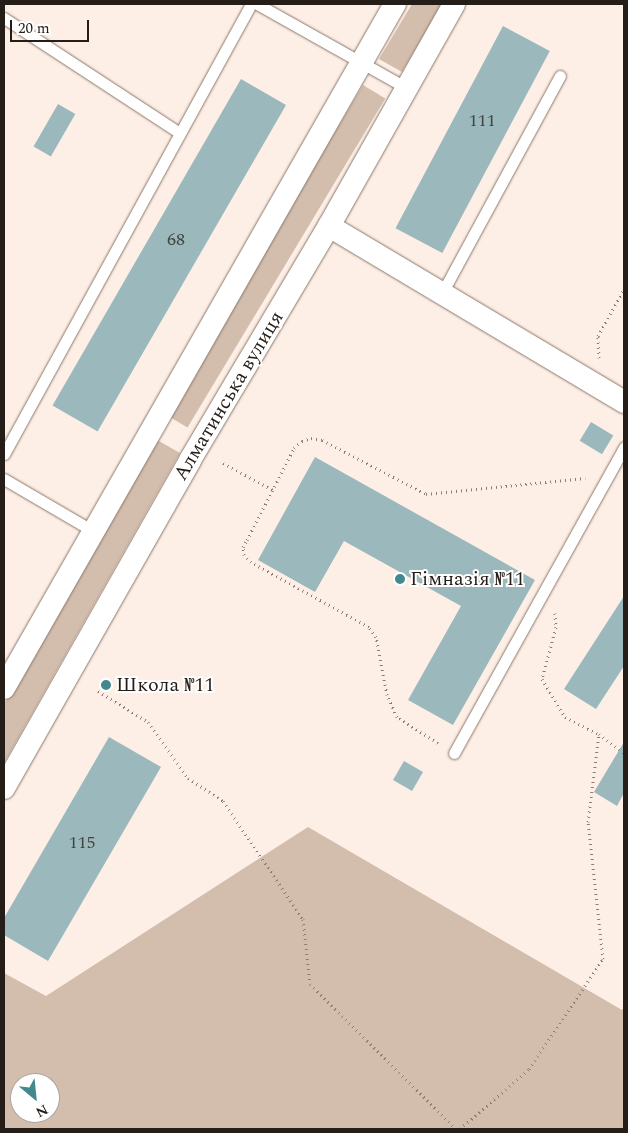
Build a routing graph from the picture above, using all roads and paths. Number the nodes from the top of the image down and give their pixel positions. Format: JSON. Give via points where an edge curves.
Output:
{"nodes":[{"id":1,"x":251,"y":4,"type":"edge"},
{"id":2,"x":257,"y":4,"type":"edge"},
{"id":3,"x":395,"y":4,"type":"edge"},
{"id":4,"x":454,"y":4,"type":"edge"},
{"id":5,"x":4,"y":18,"type":"edge"},
{"id":6,"x":362,"y":61,"type":"junction"},
{"id":7,"x":560,"y":76,"type":"dead end"},
{"id":8,"x":406,"y":87,"type":"junction"},
{"id":9,"x":180,"y":133,"type":"junction"},
{"id":10,"x":329,"y":226,"type":"junction"},
{"id":11,"x":624,"y":289,"type":"edge"},
{"id":12,"x":442,"y":293,"type":"junction"},
{"id":13,"x":600,"y":361,"type":"dead end"},
{"id":14,"x":624,"y":402,"type":"edge"},
{"id":15,"x":624,"y":447,"type":"edge"},
{"id":16,"x":4,"y":454,"type":"edge"},
{"id":17,"x":223,"y":463,"type":"dead end"},
{"id":18,"x":608,"y":476,"type":"junction"},
{"id":19,"x":4,"y":479,"type":"edge"},
{"id":20,"x":272,"y":490,"type":"junction"},
{"id":21,"x":93,"y":531,"type":"junction"},
{"id":22,"x":553,"y":575,"type":"junction"},
{"id":23,"x":4,"y":688,"type":"edge"},
{"id":24,"x":98,"y":691,"type":"dead end"},
{"id":25,"x":599,"y":734,"type":"junction"},
{"id":26,"x":454,"y":753,"type":"joint"},
{"id":27,"x":624,"y":753,"type":"edge"},
{"id":28,"x":4,"y":788,"type":"edge"},
{"id":29,"x":456,"y":1129,"type":"edge"},
{"id":30,"x":460,"y":1129,"type":"edge"}],
"edges":[{"from":1,"to":9,"type":"lane"},
{"from":2,"to":6,"type":"lane"},
{"from":3,"to":6,"type":"street"},
{"from":4,"to":8,"type":"street","name":"Алматинська вулиця"},
{"from":5,"to":9,"type":"lane"},
{"from":6,"to":8,"type":"lane"},
{"from":6,"to":21,"type":"street"},
{"from":7,"to":12,"type":"lane"},
{"from":8,"to":10,"type":"street","name":"Алматинська вулиця"},
{"from":9,"to":16,"type":"lane"},
{"from":10,"to":12,"type":"street"},
{"from":10,"to":28,"type":"street","name":"Алматинська вулиця","via":[[190,460]]},
{"from":11,"to":13,"type":"path","via":[[598,336]]},
{"from":12,"to":14,"type":"street"},
{"from":15,"to":18,"type":"lane"},
{"from":17,"to":20,"type":"path"},
{"from":18,"to":20,"type":"path","via":[[426,494],[322,440],[311,438],[294,448]]},
{"from":18,"to":22,"type":"lane"},
{"from":19,"to":21,"type":"lane"},
{"from":20,"to":26,"type":"path","via":[[243,547],[244,555],[251,562],[369,627],[376,636],[387,695],[397,717]]},
{"from":21,"to":23,"type":"street"},
{"from":22,"to":25,"type":"path","via":[[556,627],[542,679],[565,717]]},
{"from":22,"to":26,"type":"lane"},
{"from":24,"to":29,"type":"path","via":[[148,722],[188,778],[223,801],[303,918],[310,984]]},
{"from":25,"to":27,"type":"path"},
{"from":25,"to":30,"type":"path","via":[[588,822],[603,959],[529,1069]]}]}
